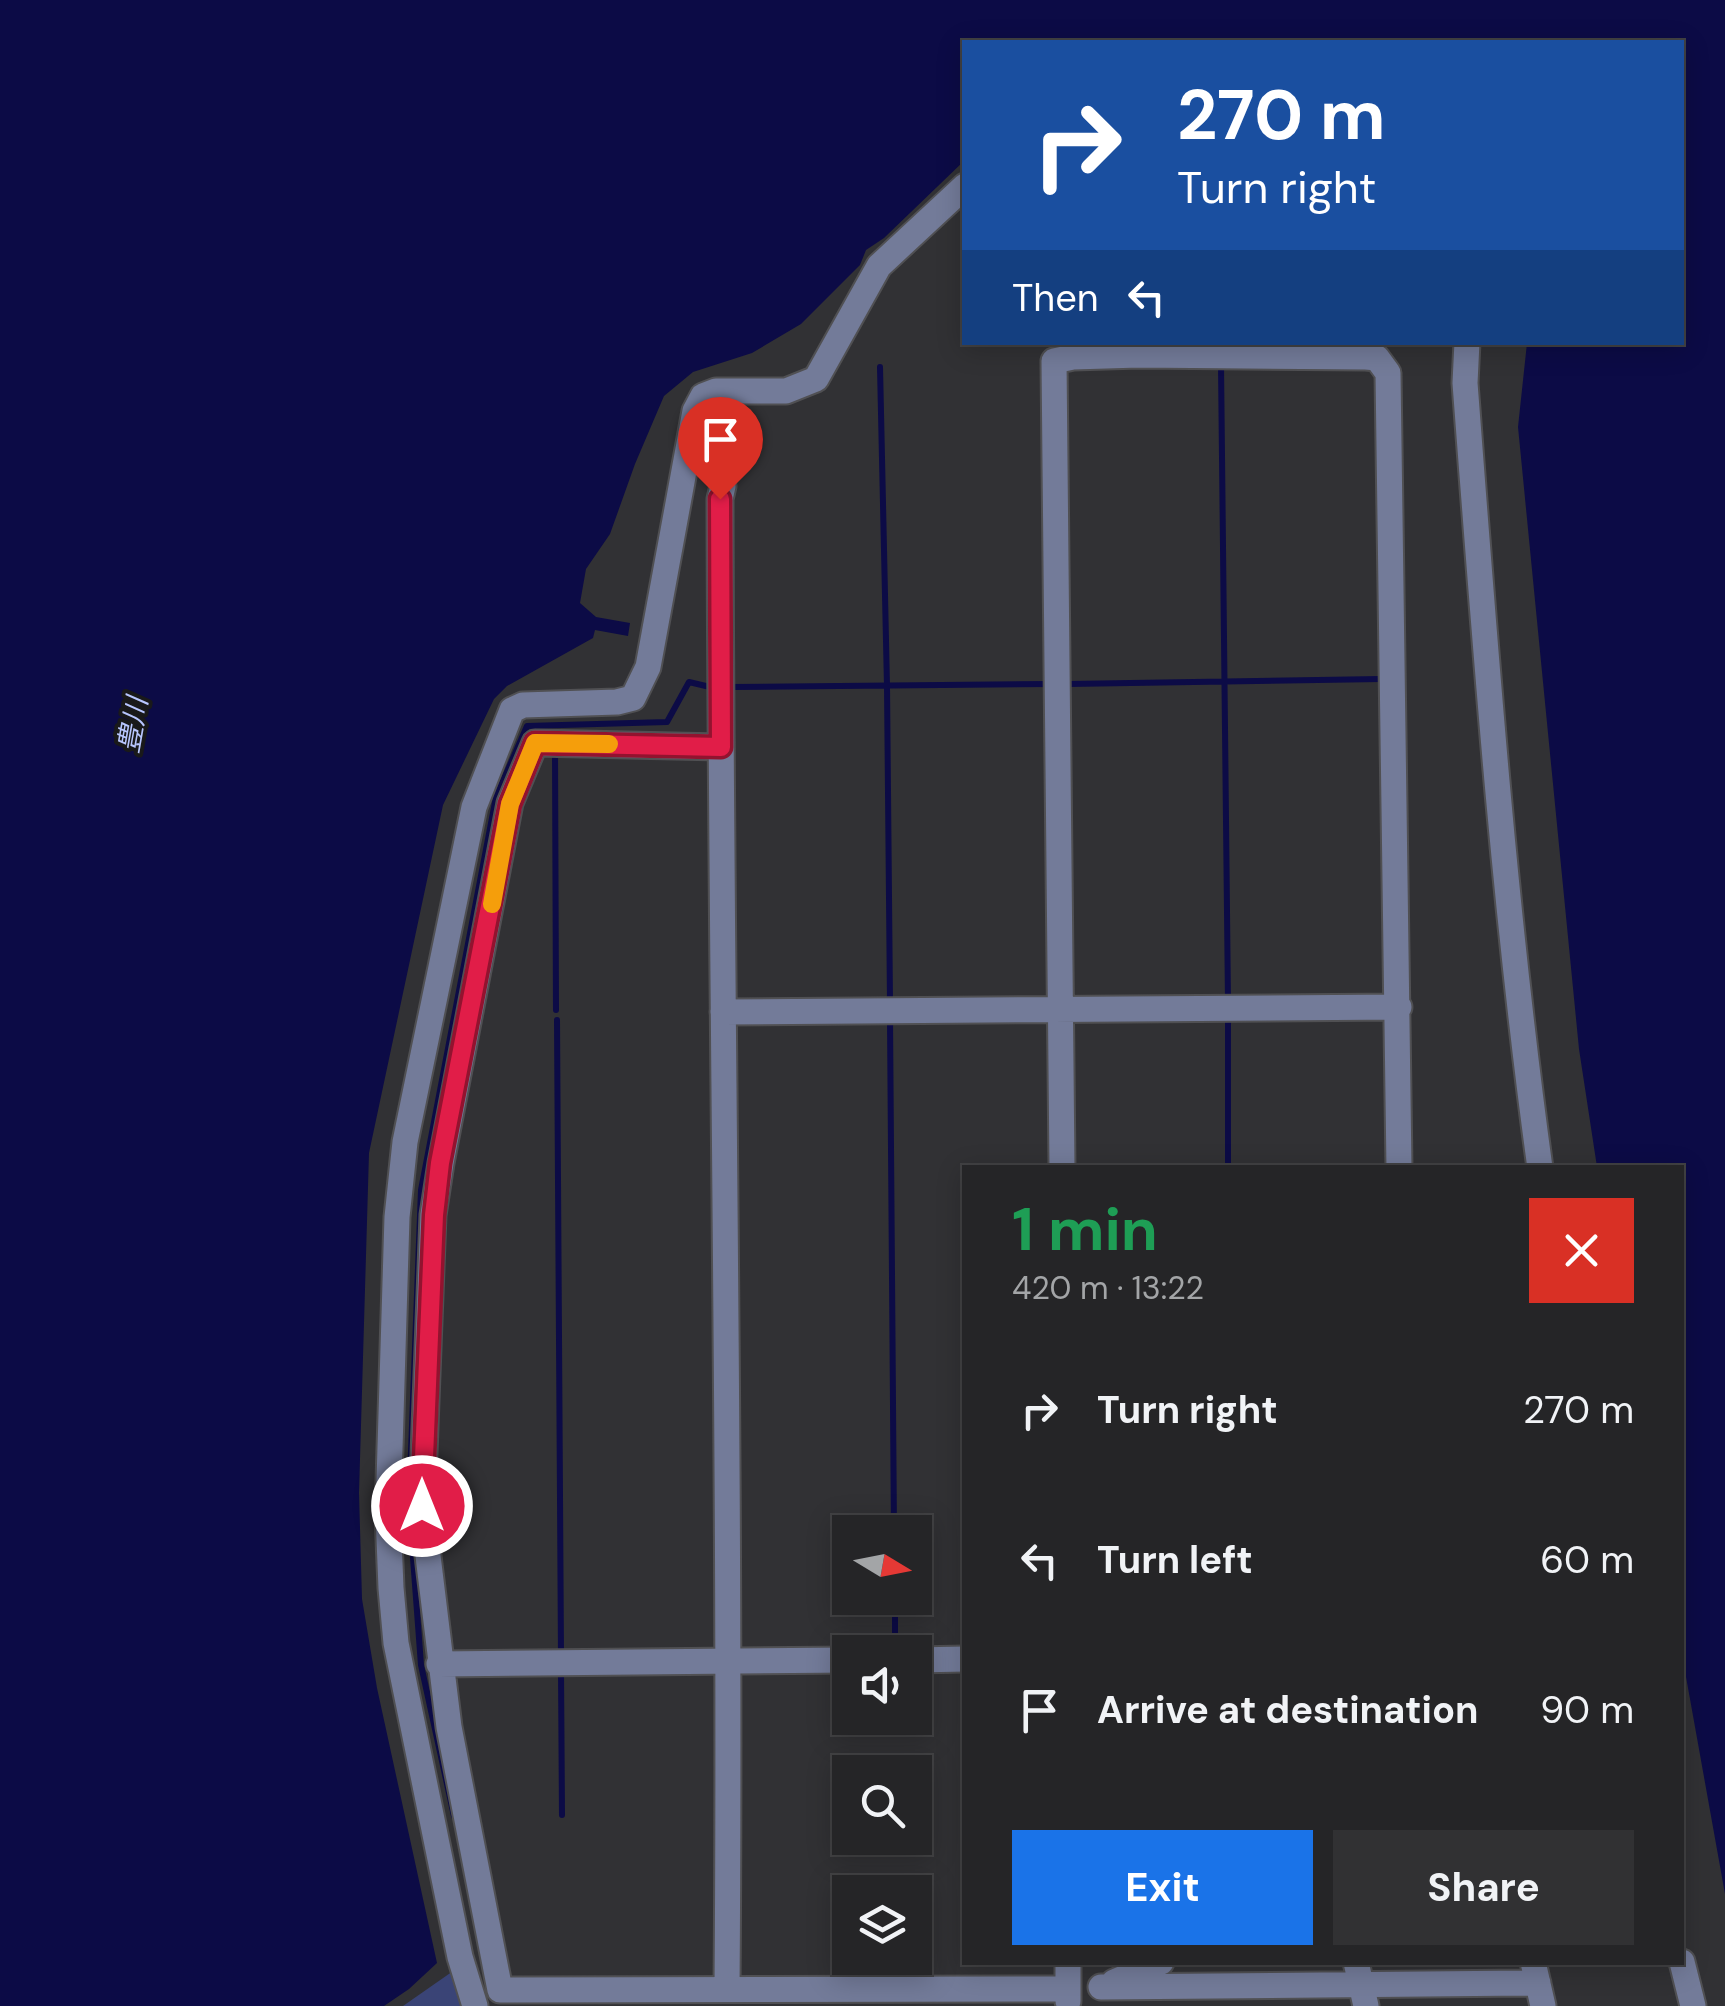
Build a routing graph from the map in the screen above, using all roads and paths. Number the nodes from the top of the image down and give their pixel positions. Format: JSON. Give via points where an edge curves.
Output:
{"nodes":[{"id":1,"x":962,"y":189,"type":"edge"},
{"id":2,"x":1466,"y":345,"type":"edge"},
{"id":3,"x":723,"y":486,"type":"dead end"},
{"id":4,"x":721,"y":747,"type":"junction"},
{"id":5,"x":1399,"y":1008,"type":"junction"},
{"id":6,"x":1060,"y":1011,"type":"junction"},
{"id":7,"x":724,"y":1012,"type":"junction"},
{"id":8,"x":1062,"y":1165,"type":"edge"},
{"id":9,"x":1399,"y":1165,"type":"edge"},
{"id":10,"x":1540,"y":1165,"type":"edge"},
{"id":11,"x":962,"y":1659,"type":"edge"},
{"id":12,"x":832,"y":1660,"type":"edge"},
{"id":13,"x":932,"y":1660,"type":"edge"},
{"id":14,"x":729,"y":1662,"type":"junction"},
{"id":15,"x":439,"y":1664,"type":"junction"},
{"id":16,"x":1068,"y":1965,"type":"edge"},
{"id":17,"x":1153,"y":1965,"type":"edge"},
{"id":18,"x":1683,"y":1965,"type":"edge"},
{"id":19,"x":1538,"y":1984,"type":"edge"},
{"id":20,"x":1361,"y":1985,"type":"edge"},
{"id":21,"x":1101,"y":1988,"type":"junction"},
{"id":22,"x":727,"y":1989,"type":"junction"},
{"id":23,"x":1064,"y":1999,"type":"edge"},
{"id":24,"x":476,"y":2006,"type":"edge"},
{"id":25,"x":1693,"y":2006,"type":"edge"}],
"edges":[{"from":1,"to":24,"type":"street","via":[[879,266],[816,378],[786,392],[703,396],[641,686],[633,698],[617,702],[512,710],[474,807],[404,1142],[388,1514],[396,1644],[460,1957]]},
{"from":2,"to":10,"type":"street","via":[[1488,690]]},
{"from":3,"to":4,"type":"street"},
{"from":4,"to":7,"type":"street"},
{"from":4,"to":15,"type":"street","via":[[535,743],[510,804],[434,1215],[422,1491]]},
{"from":5,"to":6,"type":"street"},
{"from":5,"to":6,"type":"street","via":[[1388,373],[1377,358],[1366,356],[1139,355],[1054,361]]},
{"from":5,"to":9,"type":"street"},
{"from":6,"to":7,"type":"street"},
{"from":6,"to":8,"type":"street"},
{"from":7,"to":14,"type":"street"},
{"from":11,"to":13,"type":"street"},
{"from":12,"to":14,"type":"street"},
{"from":14,"to":15,"type":"street"},
{"from":14,"to":22,"type":"street"},
{"from":15,"to":22,"type":"street","via":[[500,1990]]},
{"from":16,"to":23,"type":"street"},
{"from":17,"to":21,"type":"street"},
{"from":18,"to":25,"type":"street"},
{"from":19,"to":20,"type":"street"},
{"from":20,"to":21,"type":"street"},
{"from":21,"to":23,"type":"street"},
{"from":22,"to":23,"type":"street"}]}
